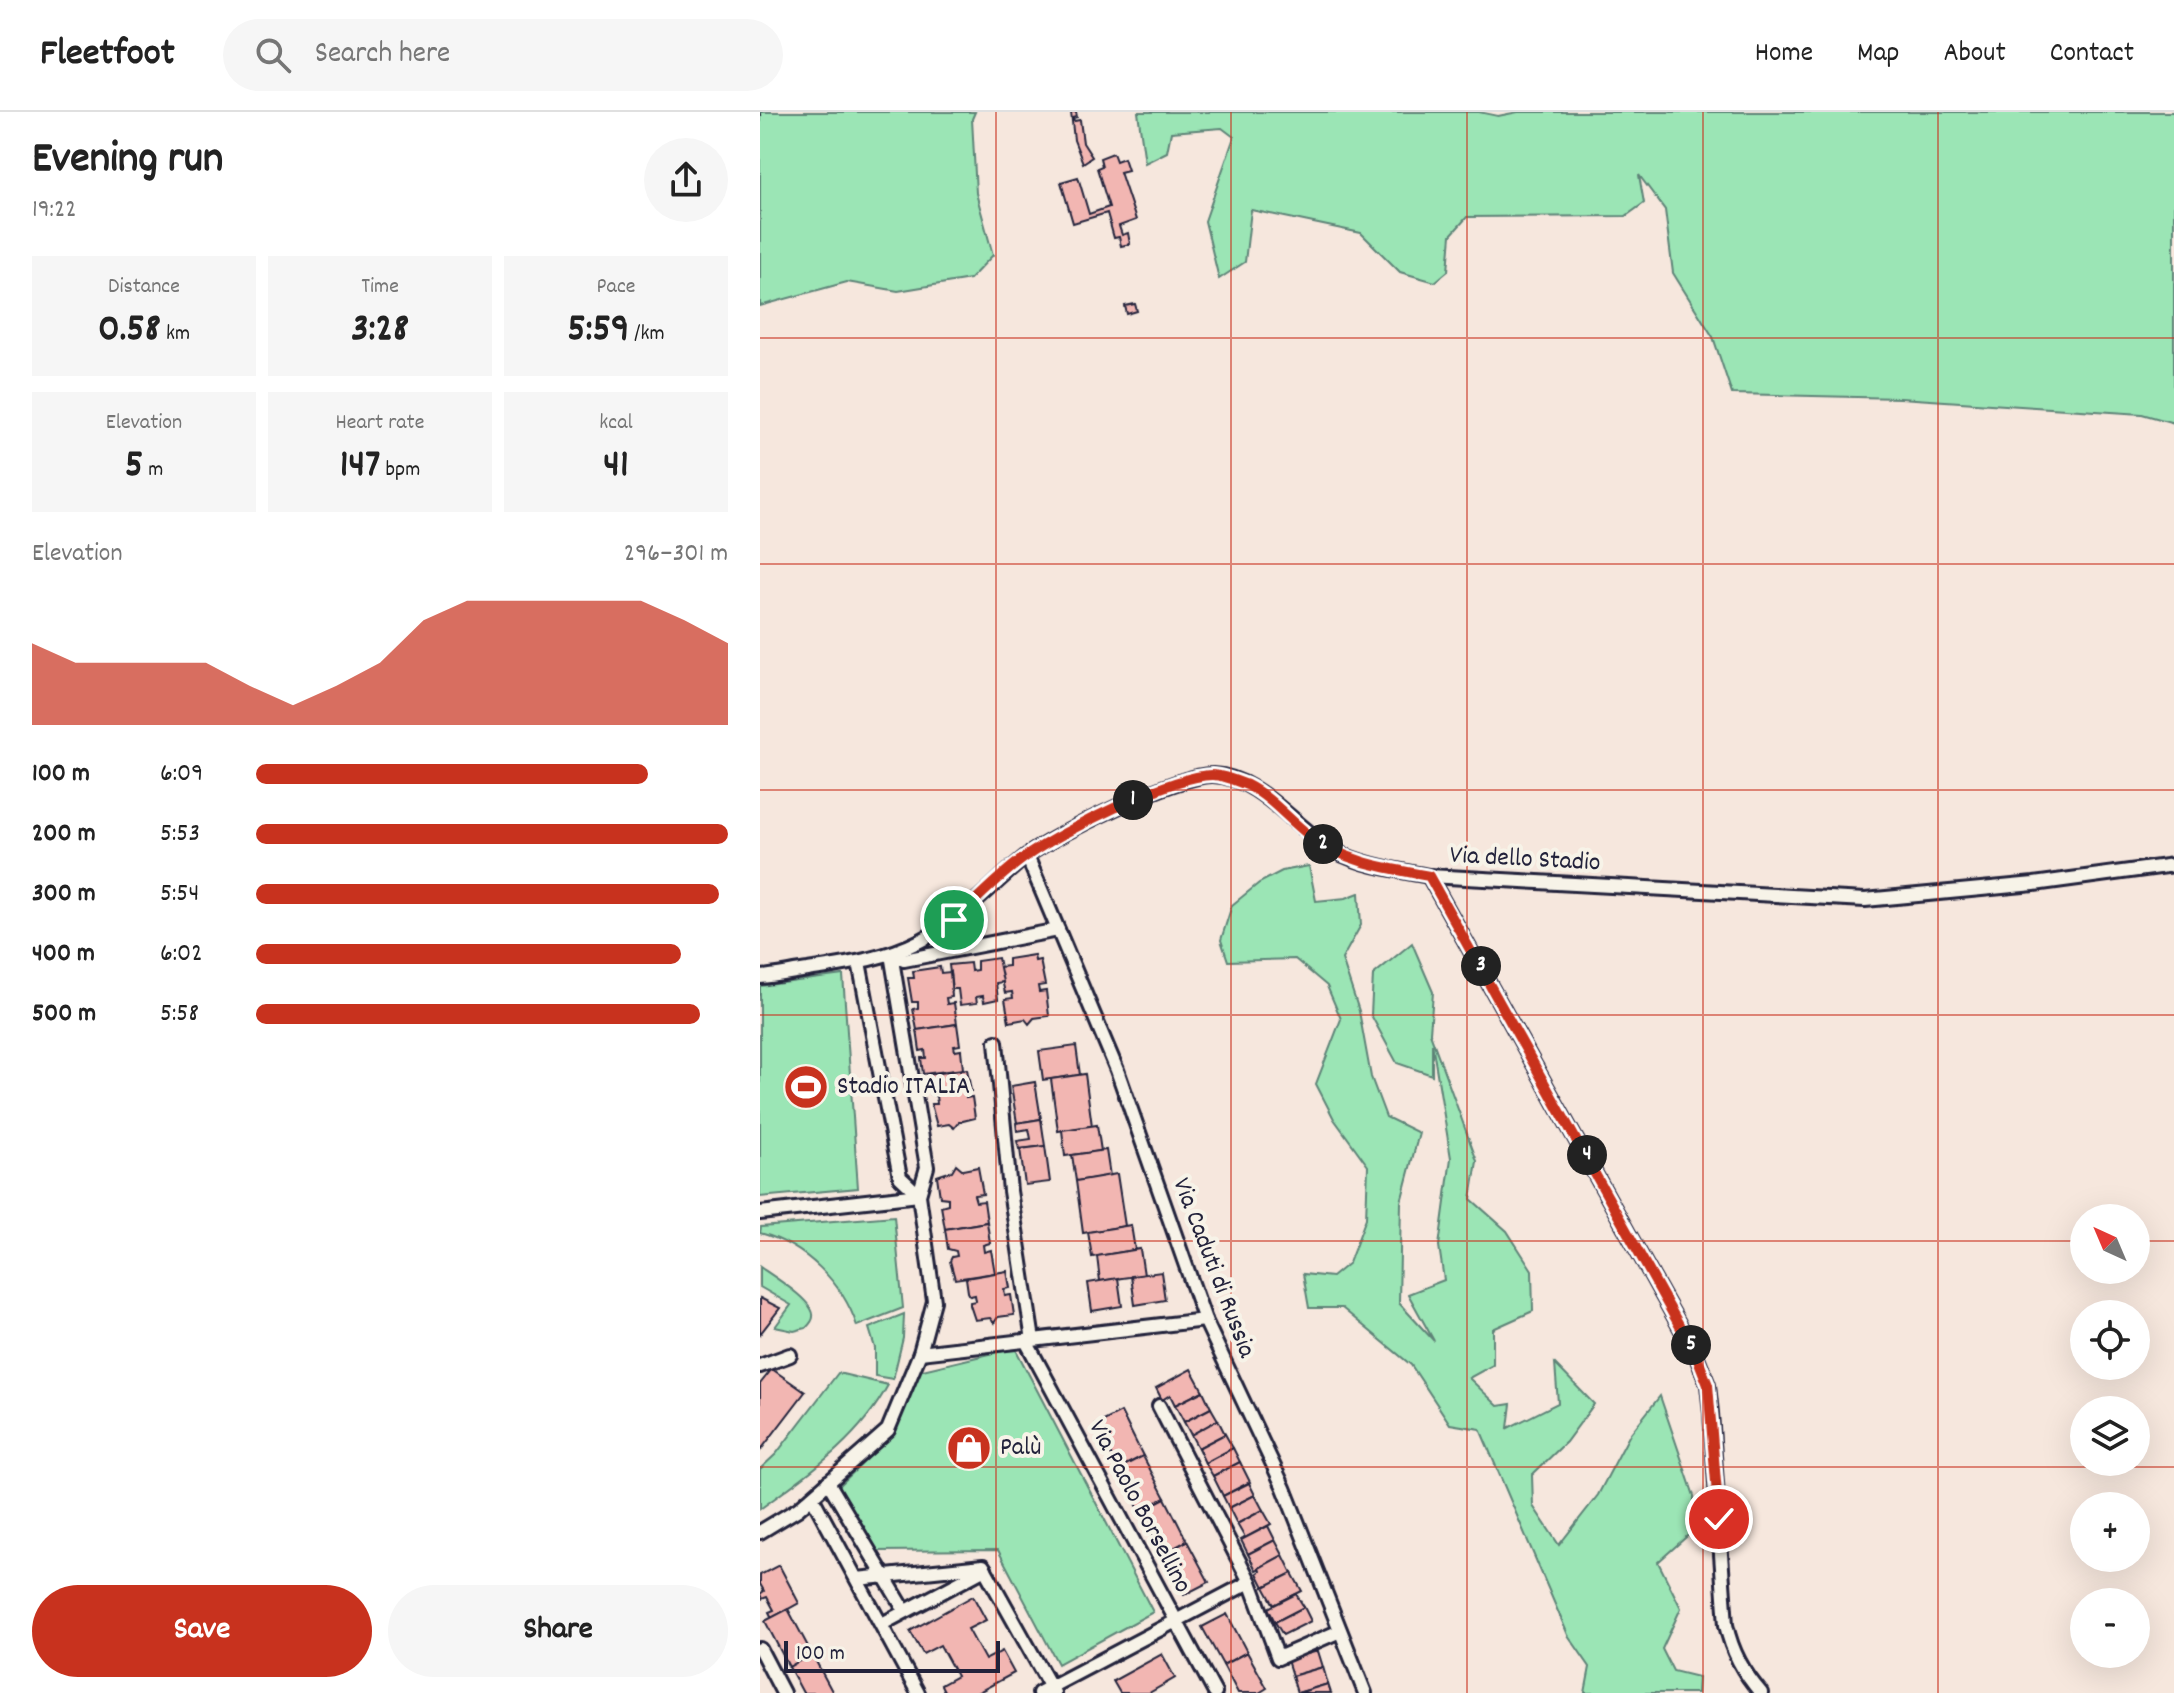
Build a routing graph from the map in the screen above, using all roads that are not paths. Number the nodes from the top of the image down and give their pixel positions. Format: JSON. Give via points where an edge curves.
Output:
{"nodes":[{"id":1,"x":1027,"y":856,"type":"junction"},
{"id":2,"x":2174,"y":865,"type":"edge"},
{"id":3,"x":1429,"y":876,"type":"junction"},
{"id":4,"x":1058,"y":930,"type":"junction"},
{"id":5,"x":891,"y":954,"type":"junction"},
{"id":6,"x":859,"y":962,"type":"junction"},
{"id":7,"x":760,"y":977,"type":"edge"},
{"id":8,"x":996,"y":1042,"type":"dead end"},
{"id":9,"x":919,"y":1195,"type":"junction"},
{"id":10,"x":760,"y":1213,"type":"edge"},
{"id":11,"x":1205,"y":1320,"type":"junction"},
{"id":12,"x":1029,"y":1340,"type":"junction"},
{"id":13,"x":920,"y":1353,"type":"junction"},
{"id":14,"x":790,"y":1355,"type":"dead end"},
{"id":15,"x":760,"y":1366,"type":"edge"},
{"id":16,"x":1159,"y":1406,"type":"dead end"},
{"id":17,"x":828,"y":1482,"type":"junction"},
{"id":18,"x":812,"y":1497,"type":"junction"},
{"id":19,"x":760,"y":1532,"type":"edge"},
{"id":20,"x":985,"y":1569,"type":"junction"},
{"id":21,"x":885,"y":1576,"type":"junction"},
{"id":22,"x":857,"y":1579,"type":"junction"},
{"id":23,"x":1250,"y":1582,"type":"junction"},
{"id":24,"x":905,"y":1611,"type":"junction"},
{"id":25,"x":1175,"y":1621,"type":"junction"},
{"id":26,"x":882,"y":1624,"type":"junction"},
{"id":27,"x":1340,"y":1631,"type":"junction"},
{"id":28,"x":760,"y":1649,"type":"edge"},
{"id":29,"x":1048,"y":1691,"type":"edge"},
{"id":30,"x":783,"y":1693,"type":"edge"},
{"id":31,"x":918,"y":1693,"type":"edge"},
{"id":32,"x":1215,"y":1693,"type":"edge"},
{"id":33,"x":1365,"y":1693,"type":"edge"},
{"id":34,"x":1761,"y":1693,"type":"edge"}],
"edges":[{"from":1,"to":3,"type":"street","name":"Via dello Stadio","via":[[1124,804],[1189,778],[1214,775],[1246,785],[1337,852],[1367,865]]},
{"from":1,"to":4,"type":"street","name":"Via Caduti di Russia"},
{"from":1,"to":5,"type":"street","name":"Via dello Stadio","via":[[954,920]]},
{"from":2,"to":3,"type":"street","name":"Via dello Stadio","via":[[1865,900]]},
{"from":3,"to":34,"type":"street","via":[[1697,1357],[1708,1385],[1726,1625],[1740,1667]]},
{"from":4,"to":5,"type":"street","via":[[904,960]]},
{"from":4,"to":11,"type":"street","name":"Via Caduti di Russia","via":[[1117,1070]]},
{"from":5,"to":6,"type":"street","name":"Via dello Stadio"},
{"from":5,"to":9,"type":"street","via":[[927,1167]]},
{"from":6,"to":7,"type":"street","name":"Via dello Stadio"},
{"from":6,"to":9,"type":"street","via":[[900,1177]]},
{"from":8,"to":12,"type":"street","name":"Via Paolo Borsellino"},
{"from":9,"to":10,"type":"street"},
{"from":9,"to":13,"type":"street","via":[[934,1301]]},
{"from":11,"to":12,"type":"street"},
{"from":11,"to":27,"type":"street","name":"Via Caduti di Russia","via":[[1284,1488]]},
{"from":12,"to":13,"type":"street"},
{"from":12,"to":25,"type":"street","name":"Via Paolo Borsellino"},
{"from":13,"to":17,"type":"street","via":[[888,1430]]},
{"from":14,"to":15,"type":"street"},
{"from":16,"to":23,"type":"street"},
{"from":17,"to":18,"type":"street"},
{"from":17,"to":21,"type":"street"},
{"from":18,"to":19,"type":"street"},
{"from":18,"to":22,"type":"street"},
{"from":20,"to":21,"type":"street"},
{"from":20,"to":24,"type":"street"},
{"from":20,"to":29,"type":"street"},
{"from":21,"to":22,"type":"street"},
{"from":21,"to":24,"type":"street"},
{"from":22,"to":26,"type":"street"},
{"from":23,"to":25,"type":"street"},
{"from":23,"to":27,"type":"street","via":[[1278,1658]]},
{"from":24,"to":26,"type":"street"},
{"from":25,"to":29,"type":"street"},
{"from":25,"to":32,"type":"street","name":"Via Paolo Borsellino"},
{"from":26,"to":31,"type":"street"},
{"from":27,"to":33,"type":"street","name":"Via Caduti di Russia"},
{"from":28,"to":30,"type":"street"}]}
